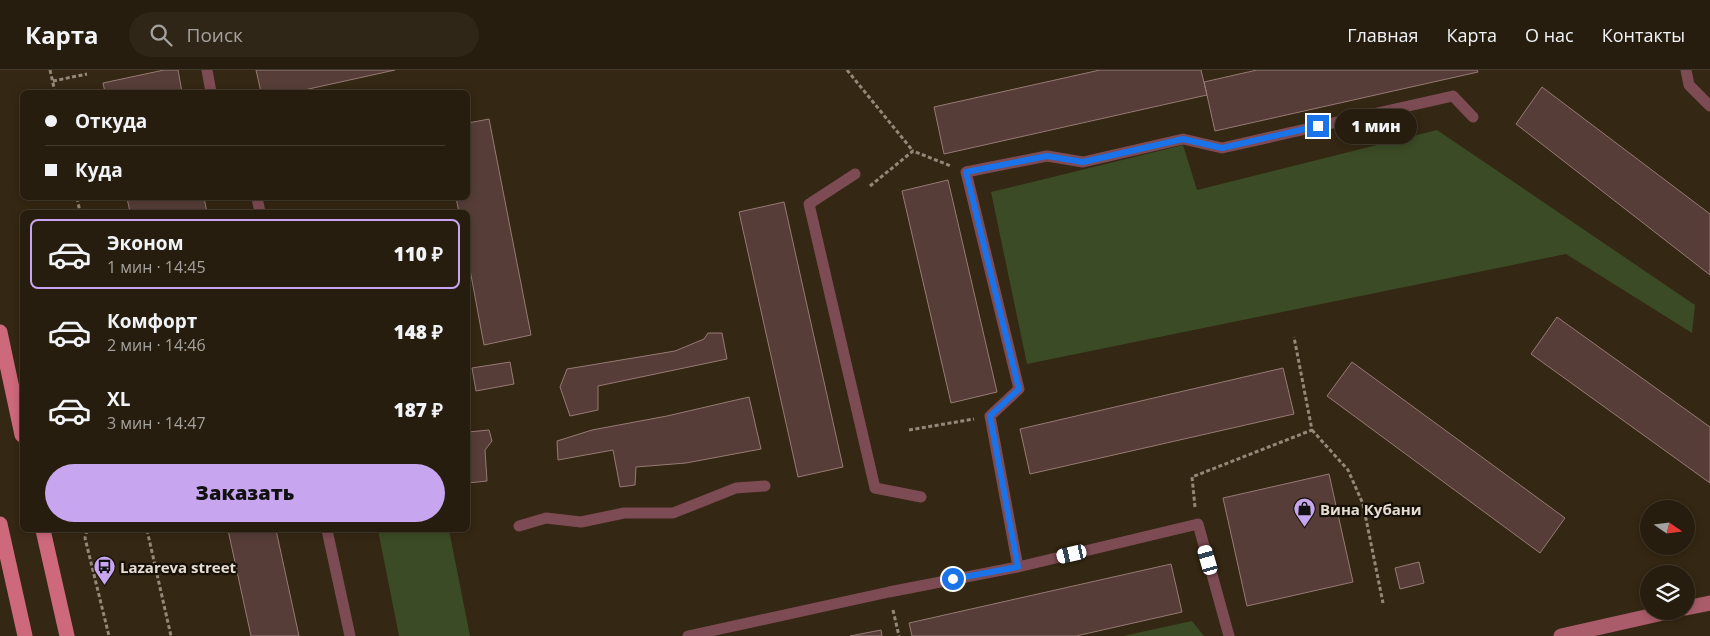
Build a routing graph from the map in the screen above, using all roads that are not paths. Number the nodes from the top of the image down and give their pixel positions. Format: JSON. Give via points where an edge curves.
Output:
{"nodes":[{"id":1,"x":207,"y":70,"type":"edge"},
{"id":2,"x":1686,"y":70,"type":"edge"},
{"id":3,"x":211,"y":90,"type":"edge"},
{"id":4,"x":1710,"y":106,"type":"edge"},
{"id":5,"x":1473,"y":117,"type":"dead end"},
{"id":6,"x":855,"y":174,"type":"dead end"},
{"id":7,"x":0,"y":332,"type":"edge"},
{"id":8,"x":20,"y":426,"type":"edge"},
{"id":9,"x":765,"y":486,"type":"dead end"},
{"id":10,"x":921,"y":497,"type":"dead end"},
{"id":11,"x":0,"y":524,"type":"edge"},
{"id":12,"x":519,"y":526,"type":"dead end"},
{"id":13,"x":43,"y":532,"type":"edge"},
{"id":14,"x":328,"y":532,"type":"edge"},
{"id":15,"x":1018,"y":567,"type":"junction"},
{"id":16,"x":1710,"y":603,"type":"edge"},
{"id":17,"x":1695,"y":606,"type":"edge"},
{"id":18,"x":1640,"y":618,"type":"edge"},
{"id":19,"x":25,"y":636,"type":"edge"},
{"id":20,"x":66,"y":636,"type":"edge"},
{"id":21,"x":350,"y":636,"type":"edge"},
{"id":22,"x":688,"y":636,"type":"edge"},
{"id":23,"x":1229,"y":636,"type":"edge"},
{"id":24,"x":1561,"y":636,"type":"edge"}],
"edges":[{"from":1,"to":3,"type":"lane"},
{"from":2,"to":4,"type":"lane","via":[[1689,85]]},
{"from":5,"to":15,"type":"lane","via":[[1453,96],[1222,148],[1183,139],[1083,162],[1047,156],[966,172],[1019,389],[990,416]]},
{"from":6,"to":10,"type":"lane","via":[[809,204],[875,488]]},
{"from":7,"to":8,"type":"main road"},
{"from":9,"to":12,"type":"lane","via":[[736,488],[673,513],[624,513],[581,522],[546,518]]},
{"from":11,"to":19,"type":"main road"},
{"from":13,"to":20,"type":"main road"},
{"from":14,"to":21,"type":"lane"},
{"from":15,"to":22,"type":"lane"},
{"from":15,"to":23,"type":"lane","via":[[1198,524]]},
{"from":16,"to":17,"type":"street"},
{"from":18,"to":24,"type":"street"}]}
